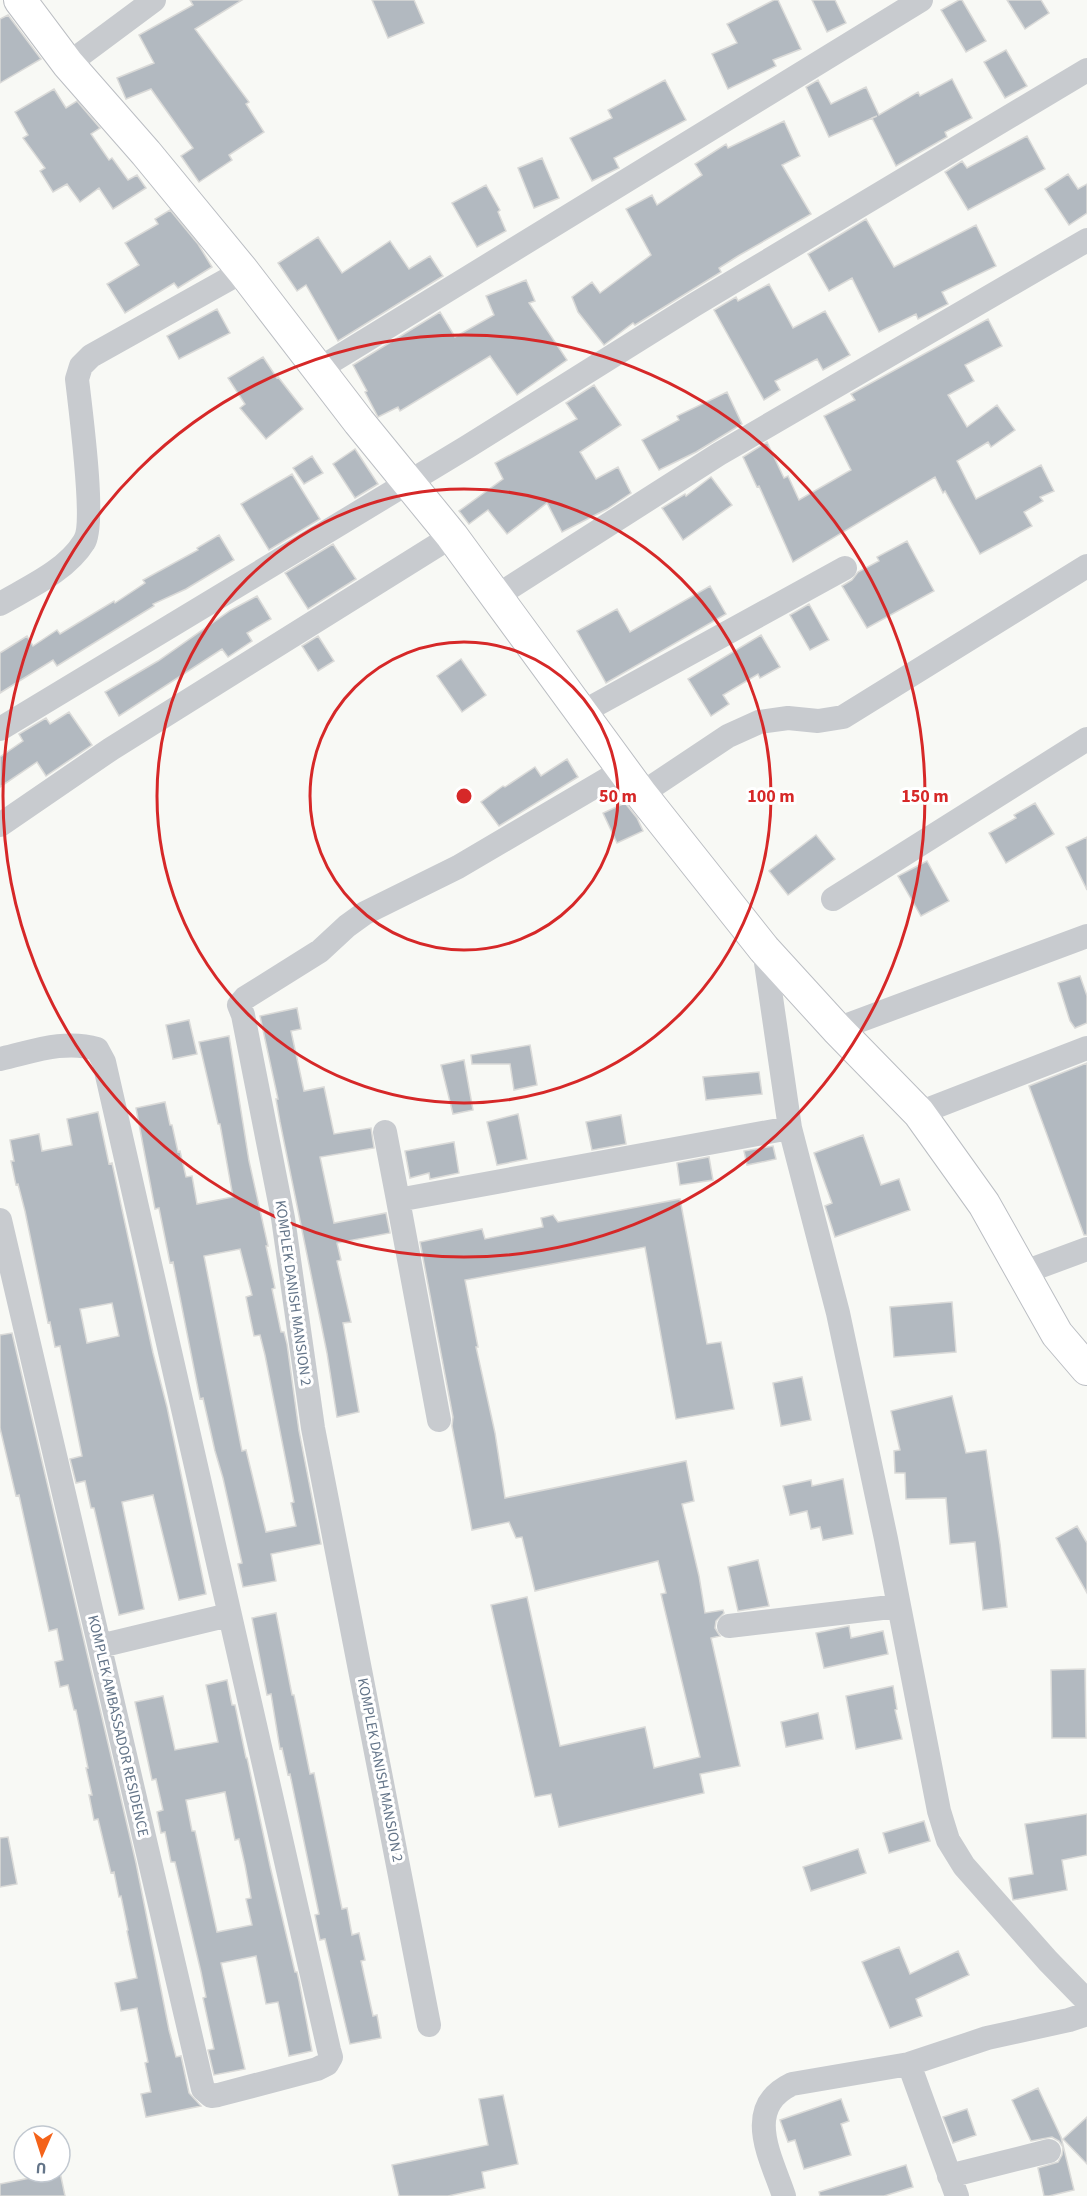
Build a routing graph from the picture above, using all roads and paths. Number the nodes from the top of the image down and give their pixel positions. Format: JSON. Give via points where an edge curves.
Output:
{"nodes":[{"id":1,"x":20,"y":0,"type":"edge"},
{"id":2,"x":154,"y":0,"type":"edge"},
{"id":3,"x":921,"y":0,"type":"edge"},
{"id":4,"x":68,"y":64,"type":"junction"},
{"id":5,"x":1087,"y":70,"type":"edge"},
{"id":6,"x":1087,"y":240,"type":"edge"},
{"id":7,"x":243,"y":271,"type":"junction"},
{"id":8,"x":319,"y":369,"type":"junction"},
{"id":9,"x":409,"y":482,"type":"junction"},
{"id":10,"x":452,"y":536,"type":"junction"},
{"id":11,"x":1087,"y":566,"type":"edge"},
{"id":12,"x":845,"y":568,"type":"dead end"},
{"id":13,"x":495,"y":597,"type":"junction"},
{"id":14,"x":0,"y":604,"type":"edge"},
{"id":15,"x":581,"y":713,"type":"junction"},
{"id":16,"x":0,"y":729,"type":"edge"},
{"id":17,"x":1087,"y":739,"type":"edge"},
{"id":18,"x":632,"y":782,"type":"junction"},
{"id":19,"x":0,"y":825,"type":"edge"},
{"id":20,"x":832,"y":898,"type":"dead end"},
{"id":21,"x":1087,"y":936,"type":"edge"},
{"id":22,"x":764,"y":949,"type":"junction"},
{"id":23,"x":837,"y":1029,"type":"junction"},
{"id":24,"x":1087,"y":1048,"type":"edge"},
{"id":25,"x":0,"y":1059,"type":"edge"},
{"id":26,"x":919,"y":1113,"type":"junction"},
{"id":27,"x":790,"y":1128,"type":"junction"},
{"id":28,"x":385,"y":1132,"type":"dead end"},
{"id":29,"x":398,"y":1200,"type":"junction"},
{"id":30,"x":0,"y":1220,"type":"edge"},
{"id":31,"x":1087,"y":1249,"type":"edge"},
{"id":32,"x":1022,"y":1273,"type":"junction"},
{"id":33,"x":1087,"y":1369,"type":"edge"},
{"id":34,"x":439,"y":1420,"type":"dead end"},
{"id":35,"x":899,"y":1606,"type":"junction"},
{"id":36,"x":229,"y":1615,"type":"junction"},
{"id":37,"x":729,"y":1626,"type":"dead end"},
{"id":38,"x":100,"y":1646,"type":"junction"},
{"id":39,"x":1087,"y":2001,"type":"edge"},
{"id":40,"x":1087,"y":2014,"type":"edge"},
{"id":41,"x":429,"y":2025,"type":"dead end"},
{"id":42,"x":909,"y":2064,"type":"junction"},
{"id":43,"x":1049,"y":2151,"type":"dead end"},
{"id":44,"x":953,"y":2186,"type":"edge"},
{"id":45,"x":784,"y":2196,"type":"edge"}],
"edges":[{"from":1,"to":4,"type":"main road"},
{"from":2,"to":4,"type":"street"},
{"from":3,"to":8,"type":"street"},
{"from":4,"to":7,"type":"main road"},
{"from":5,"to":9,"type":"street","via":[[694,305]]},
{"from":6,"to":13,"type":"street","via":[[719,454]]},
{"from":7,"to":8,"type":"main road"},
{"from":7,"to":14,"type":"street","via":[[92,356],[81,366],[77,379],[89,508],[86,541],[64,564]]},
{"from":8,"to":9,"type":"main road"},
{"from":9,"to":10,"type":"main road"},
{"from":9,"to":16,"type":"street"},
{"from":10,"to":13,"type":"main road"},
{"from":10,"to":19,"type":"street","via":[[111,749]]},
{"from":11,"to":18,"type":"street","via":[[843,717],[759,722]]},
{"from":12,"to":15,"type":"street"},
{"from":13,"to":15,"type":"main road"},
{"from":15,"to":18,"type":"main road"},
{"from":17,"to":20,"type":"street"},
{"from":18,"to":22,"type":"main road"},
{"from":18,"to":41,"type":"street","name":"KOMPLEK DANISH MANSION 2","via":[[365,913],[320,951],[238,1005],[243,1014],[283,1218],[313,1428]]},
{"from":21,"to":23,"type":"street"},
{"from":22,"to":23,"type":"main road"},
{"from":22,"to":27,"type":"street"},
{"from":23,"to":26,"type":"main road"},
{"from":24,"to":26,"type":"street"},
{"from":25,"to":36,"type":"street","via":[[63,1044],[97,1049],[104,1062]]},
{"from":26,"to":32,"type":"main road","via":[[984,1204]]},
{"from":27,"to":29,"type":"street"},
{"from":27,"to":35,"type":"street","via":[[838,1313]]},
{"from":28,"to":29,"type":"street"},
{"from":29,"to":34,"type":"street"},
{"from":30,"to":38,"type":"street","name":"KOMPLEK AMBASSADOR RESIDENCE"},
{"from":31,"to":32,"type":"street"},
{"from":32,"to":33,"type":"main road","via":[[1057,1334]]},
{"from":35,"to":37,"type":"street"},
{"from":35,"to":39,"type":"street","via":[[948,1840],[964,1866],[1002,1911]]},
{"from":36,"to":38,"type":"street"},
{"from":36,"to":38,"type":"street","name":"KOMPLEK AMBASSADOR RESIDENCE","via":[[331,2056],[327,2064],[317,2069],[218,2095],[211,2096],[203,2089]]},
{"from":40,"to":42,"type":"street","via":[[987,2038]]},
{"from":42,"to":44,"type":"street"},
{"from":42,"to":45,"type":"street","via":[[792,2084],[780,2090],[763,2117],[763,2132]]},
{"from":43,"to":44,"type":"street"}]}
